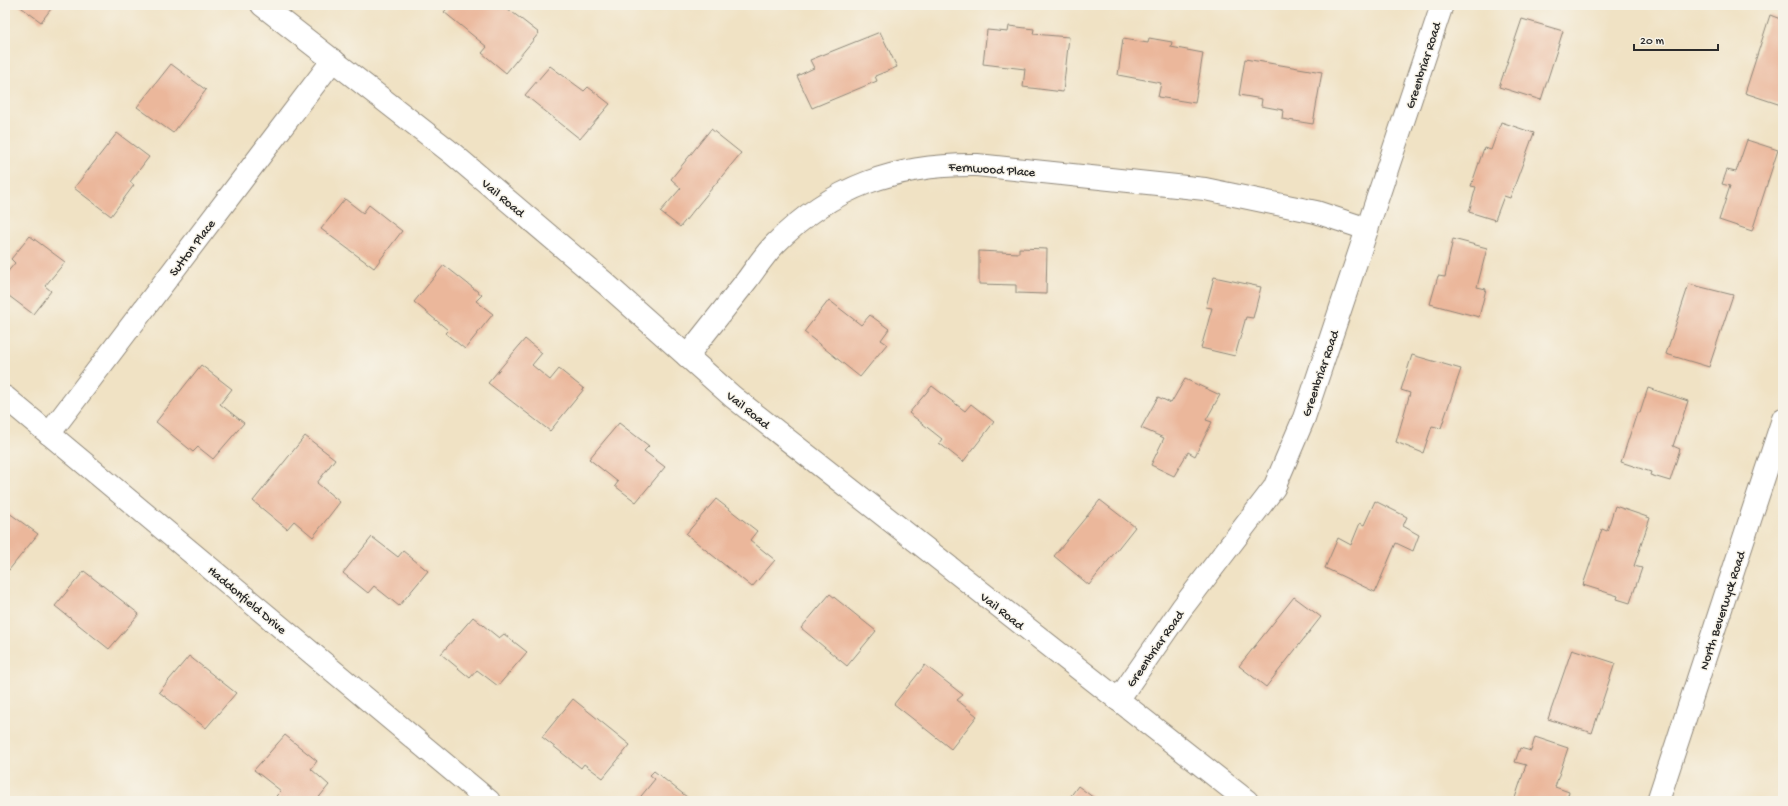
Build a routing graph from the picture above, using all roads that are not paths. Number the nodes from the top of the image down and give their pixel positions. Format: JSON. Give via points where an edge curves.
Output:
{"nodes":[{"id":1,"x":262,"y":5,"type":"edge"},
{"id":2,"x":1442,"y":5,"type":"edge"},
{"id":3,"x":333,"y":60,"type":"junction"},
{"id":4,"x":1367,"y":229,"type":"junction"},
{"id":5,"x":687,"y":356,"type":"junction"},
{"id":6,"x":5,"y":397,"type":"edge"},
{"id":7,"x":1783,"y":419,"type":"edge"},
{"id":8,"x":49,"y":434,"type":"junction"},
{"id":9,"x":1118,"y":700,"type":"junction"},
{"id":10,"x":1245,"y":800,"type":"edge"},
{"id":11,"x":490,"y":801,"type":"edge"},
{"id":12,"x":1658,"y":801,"type":"edge"}],
"edges":[{"from":1,"to":3,"type":"street","name":"Vail Road"},
{"from":2,"to":4,"type":"street","name":"Greenbriar Road"},
{"from":3,"to":5,"type":"street","name":"Vail Road","via":[[453,154]]},
{"from":3,"to":8,"type":"street","name":"Sutton Place"},
{"from":4,"to":5,"type":"street","name":"Fernwood Place","via":[[1316,212],[1205,189],[977,165],[943,164],[905,170],[869,181],[841,194],[802,219],[774,245]]},
{"from":4,"to":9,"type":"street","name":"Greenbriar Road","via":[[1304,418],[1274,488],[1182,608]]},
{"from":5,"to":9,"type":"street","name":"Vail Road","via":[[733,397]]},
{"from":6,"to":8,"type":"street","name":"Haddonfield Drive"},
{"from":7,"to":12,"type":"street","name":"North Beverwyck Road"},
{"from":8,"to":11,"type":"street","name":"Haddonfield Drive"},
{"from":9,"to":10,"type":"street","name":"Vail Road"}]}
